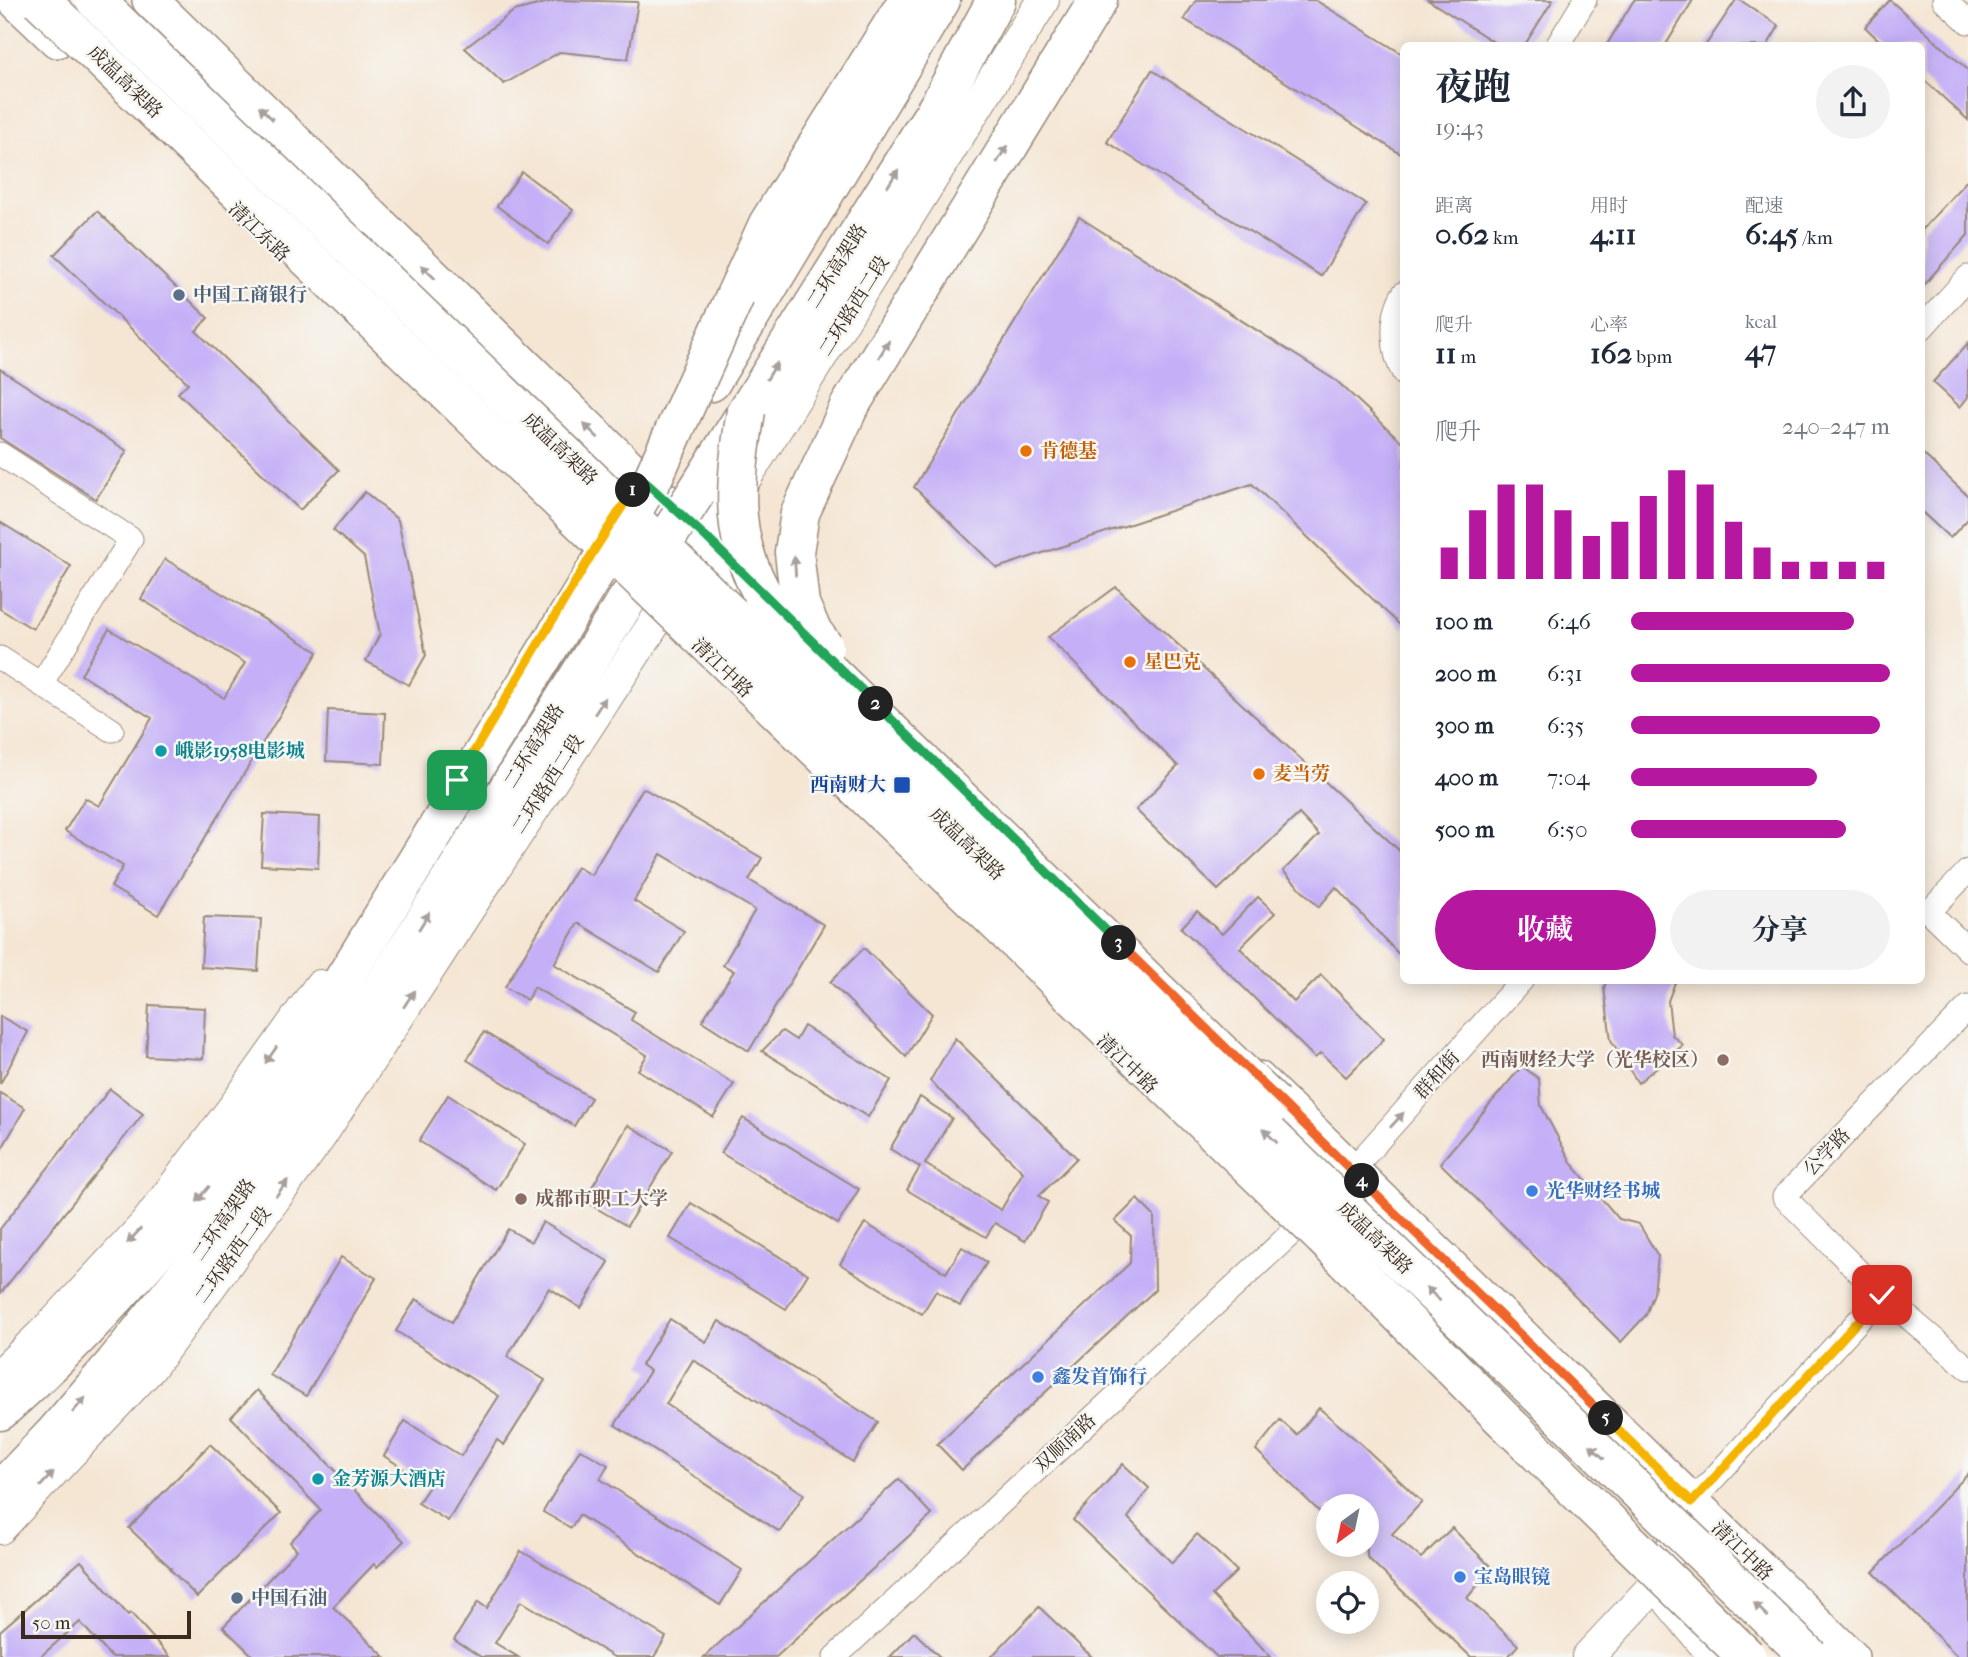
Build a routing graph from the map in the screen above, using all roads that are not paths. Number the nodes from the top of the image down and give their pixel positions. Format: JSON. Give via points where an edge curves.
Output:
{"nodes":[{"id":1,"x":15,"y":0,"type":"edge"},
{"id":2,"x":40,"y":0,"type":"edge"},
{"id":3,"x":95,"y":0,"type":"edge"},
{"id":4,"x":150,"y":0,"type":"edge"},
{"id":5,"x":908,"y":0,"type":"edge"},
{"id":6,"x":931,"y":0,"type":"edge"},
{"id":7,"x":942,"y":0,"type":"edge"},
{"id":8,"x":996,"y":0,"type":"edge"},
{"id":9,"x":1043,"y":0,"type":"edge"},
{"id":10,"x":1098,"y":0,"type":"edge"},
{"id":11,"x":1586,"y":0,"type":"edge"},
{"id":12,"x":1944,"y":0,"type":"edge"},
{"id":13,"x":1968,"y":22,"type":"edge"},
{"id":14,"x":1560,"y":42,"type":"edge"},
{"id":15,"x":1968,"y":277,"type":"edge"},
{"id":16,"x":1400,"y":299,"type":"edge"},
{"id":17,"x":1925,"y":325,"type":"edge"},
{"id":18,"x":1400,"y":367,"type":"edge"},
{"id":19,"x":746,"y":411,"type":"junction"},
{"id":20,"x":0,"y":454,"type":"edge"},
{"id":21,"x":647,"y":477,"type":"junction"},
{"id":22,"x":707,"y":538,"type":"junction"},
{"id":23,"x":595,"y":549,"type":"junction"},
{"id":24,"x":663,"y":610,"type":"junction"},
{"id":25,"x":0,"y":658,"type":"edge"},
{"id":26,"x":41,"y":684,"type":"junction"},
{"id":27,"x":871,"y":710,"type":"junction"},
{"id":28,"x":112,"y":730,"type":"dead end"},
{"id":29,"x":1968,"y":872,"type":"edge"},
{"id":30,"x":1968,"y":950,"type":"edge"},
{"id":31,"x":1518,"y":984,"type":"edge"},
{"id":32,"x":1968,"y":1007,"type":"edge"},
{"id":33,"x":1351,"y":1171,"type":"junction"},
{"id":34,"x":1296,"y":1229,"type":"junction"},
{"id":35,"x":1381,"y":1244,"type":"junction"},
{"id":36,"x":1882,"y":1295,"type":"junction"},
{"id":37,"x":1968,"y":1368,"type":"edge"},
{"id":38,"x":0,"y":1375,"type":"edge"},
{"id":39,"x":0,"y":1411,"type":"edge"},
{"id":40,"x":0,"y":1491,"type":"edge"},
{"id":41,"x":1692,"y":1502,"type":"junction"},
{"id":42,"x":0,"y":1528,"type":"edge"},
{"id":43,"x":1656,"y":1585,"type":"junction"},
{"id":44,"x":1735,"y":1655,"type":"edge"},
{"id":45,"x":835,"y":1657,"type":"edge"},
{"id":46,"x":1588,"y":1657,"type":"edge"},
{"id":47,"x":1811,"y":1657,"type":"edge"},
{"id":48,"x":1851,"y":1657,"type":"edge"}],
"edges":[{"from":1,"to":23,"type":"main road","name":"清江东路"},
{"from":2,"to":44,"type":"highway","name":"成温高架路","bridge":true,"via":[[1323,1237]]},
{"from":35,"to":3,"type":"highway","name":"成温高架路","one_way":true,"bridge":true},
{"from":21,"to":4,"type":"main road","one_way":true},
{"from":5,"to":21,"type":"highway","bridge":true,"via":[[768,224]]},
{"from":6,"to":21,"type":"main road"},
{"from":7,"to":21,"type":"highway","name":"二环高架路","bridge":true},
{"from":19,"to":8,"type":"highway","name":"二环高架路","one_way":true,"via":[[939,105]]},
{"from":9,"to":22,"type":"main road","name":"二环路西二段"},
{"from":27,"to":10,"type":"highway","one_way":true,"bridge":true,"via":[[813,631],[800,604],[794,552],[800,513],[849,407]]},
{"from":11,"to":14,"type":"street"},
{"from":12,"to":13,"type":"street"},
{"from":15,"to":17,"type":"street"},
{"from":16,"to":18,"type":"street","via":[[1394,336]]},
{"from":19,"to":27,"type":"highway","bridge":true,"via":[[736,514],[751,572],[774,612],[802,645]]},
{"from":40,"to":19,"type":"highway","name":"二环高架路","one_way":true,"bridge":true,"via":[[115,1363],[201,1256],[380,992]]},
{"from":20,"to":26,"type":"street","via":[[131,539]]},
{"from":21,"to":22,"type":"main road","name":"清江中路"},
{"from":21,"to":23,"type":"main road"},
{"from":21,"to":39,"type":"highway","name":"二环高架路","one_way":true,"bridge":true,"via":[[272,1095],[208,1189],[102,1313]]},
{"from":22,"to":24,"type":"main road","name":"二环路西二段"},
{"from":22,"to":33,"type":"main road","name":"清江中路"},
{"from":23,"to":24,"type":"main road","name":"清江中路"},
{"from":23,"to":38,"type":"main road","one_way":true,"via":[[457,780],[232,1110],[146,1224]]},
{"from":24,"to":34,"type":"main road","name":"清江中路"},
{"from":42,"to":24,"type":"main road","name":"二环路西二段","one_way":true,"via":[[150,1368],[319,1138]]},
{"from":25,"to":26,"type":"street"},
{"from":26,"to":28,"type":"street"},
{"from":27,"to":35,"type":"highway","bridge":true,"via":[[1305,1133]]},
{"from":29,"to":30,"type":"street","via":[[1929,912]]},
{"from":33,"to":31,"type":"street","name":"群和街","one_way":true},
{"from":32,"to":36,"type":"street","name":"公学路","via":[[1784,1197]]},
{"from":33,"to":41,"type":"main road","name":"清江中路"},
{"from":34,"to":43,"type":"main road","name":"清江中路"},
{"from":34,"to":45,"type":"street","name":"双顺南路"},
{"from":47,"to":35,"type":"highway","name":"成温高架路","one_way":true,"bridge":true},
{"from":36,"to":37,"type":"street"},
{"from":36,"to":41,"type":"street"},
{"from":41,"to":43,"type":"main road"},
{"from":41,"to":48,"type":"main road","name":"清江中路"},
{"from":43,"to":44,"type":"main road","name":"清江中路"},
{"from":43,"to":46,"type":"main road"}]}
